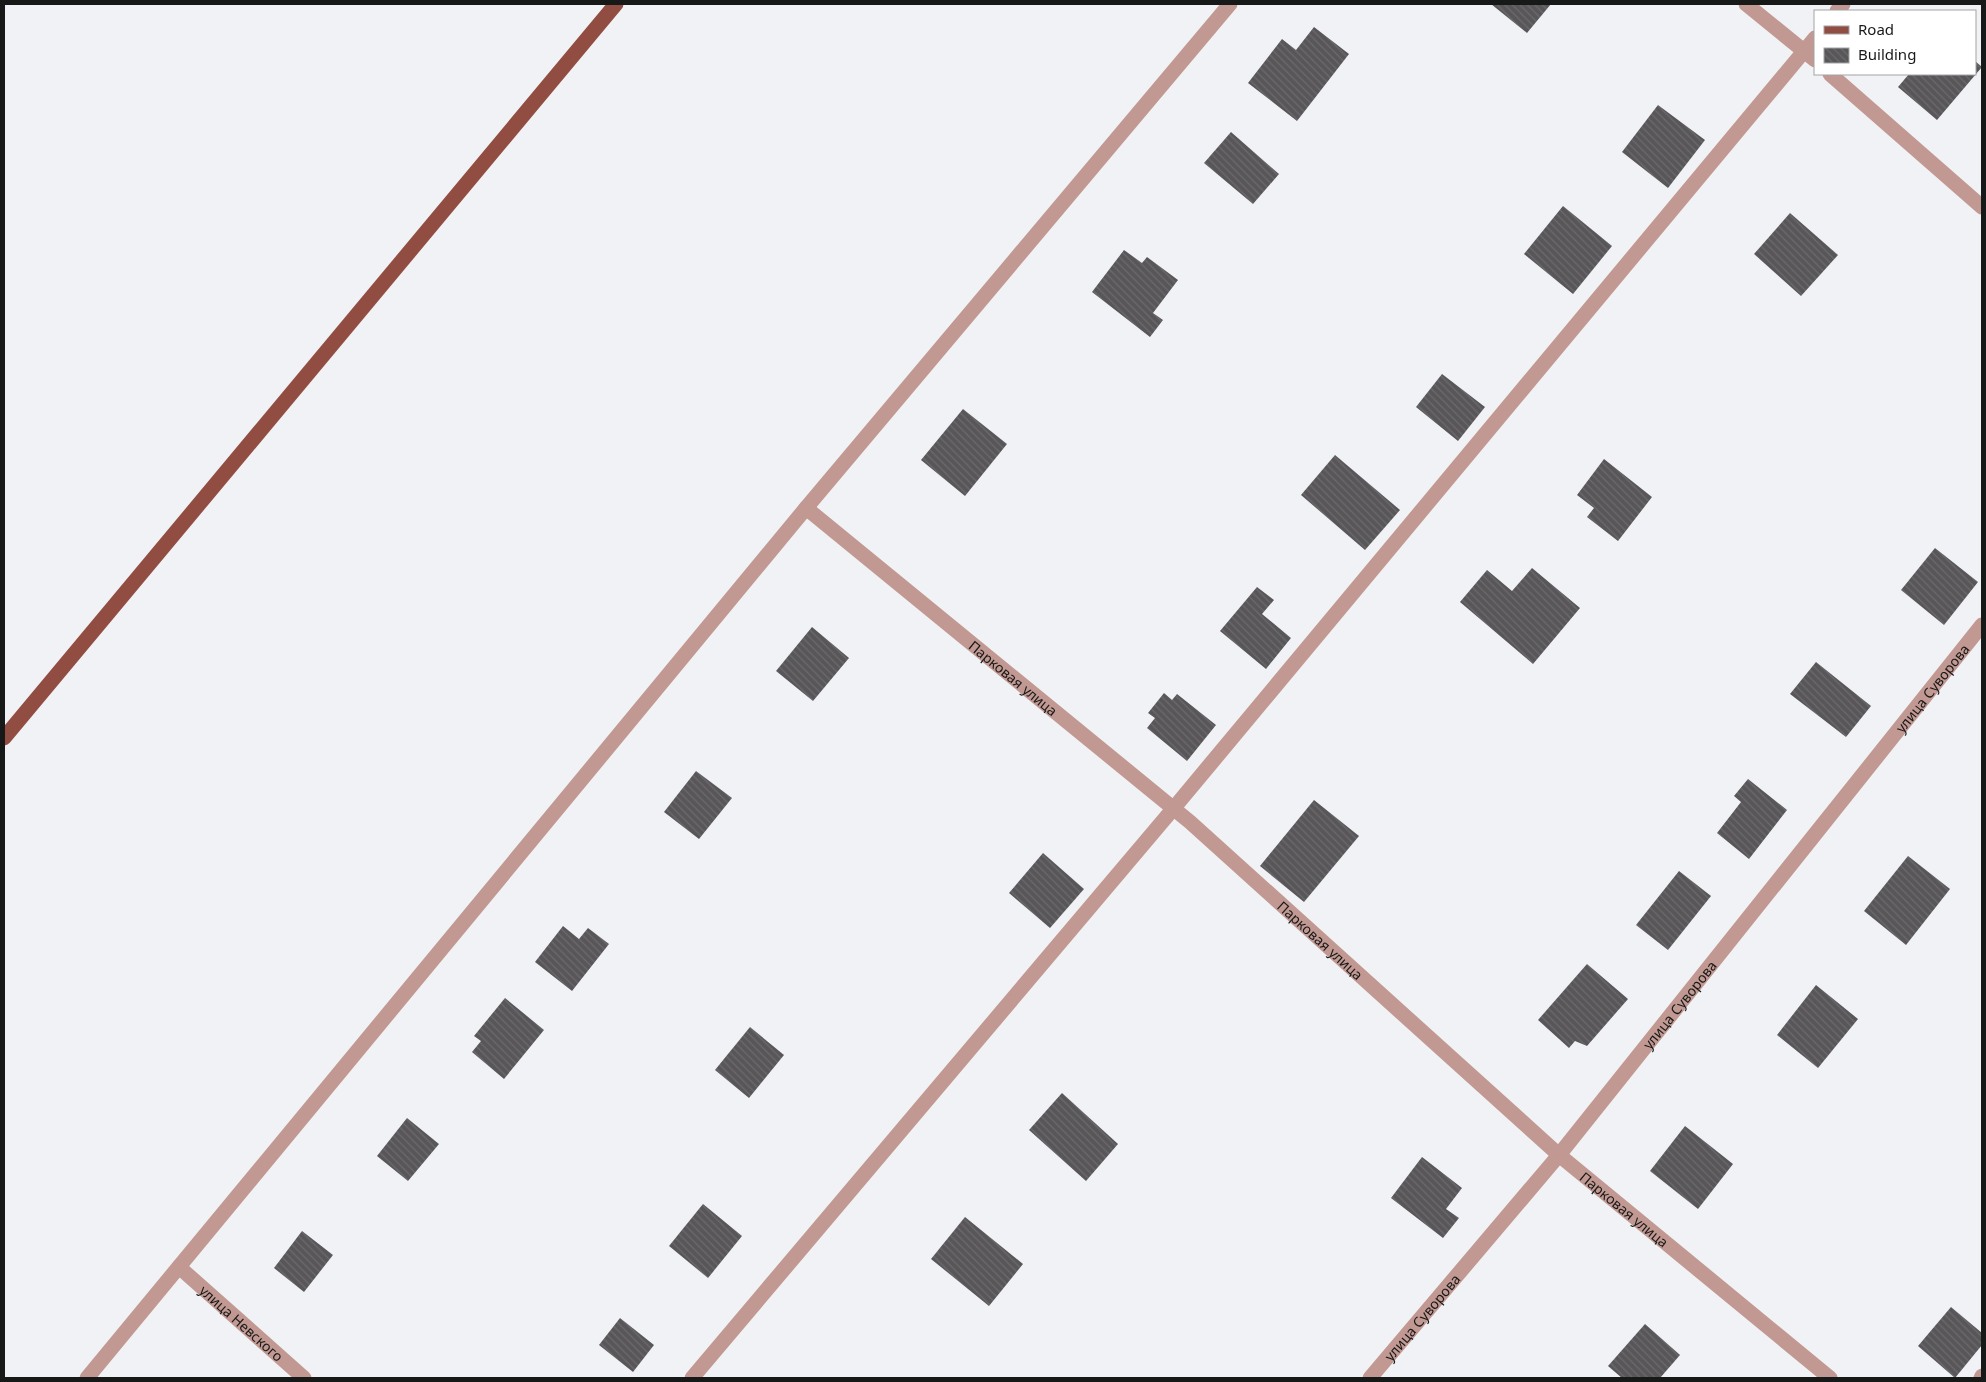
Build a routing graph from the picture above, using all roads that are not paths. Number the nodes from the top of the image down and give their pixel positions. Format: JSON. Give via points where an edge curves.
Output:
{"nodes":[{"id":1,"x":616,"y":4,"type":"edge"},
{"id":2,"x":1230,"y":4,"type":"edge"},
{"id":3,"x":1746,"y":4,"type":"edge"},
{"id":4,"x":1814,"y":41,"type":"edge"},
{"id":5,"x":1809,"y":56,"type":"edge"},
{"id":6,"x":1831,"y":75,"type":"edge"},
{"id":7,"x":1982,"y":207,"type":"edge"},
{"id":8,"x":806,"y":508,"type":"junction"},
{"id":9,"x":1982,"y":625,"type":"edge"},
{"id":10,"x":4,"y":738,"type":"edge"},
{"id":11,"x":1173,"y":809,"type":"junction"},
{"id":12,"x":1559,"y":1155,"type":"junction"},
{"id":13,"x":180,"y":1267,"type":"junction"},
{"id":14,"x":87,"y":1378,"type":"edge"},
{"id":15,"x":304,"y":1378,"type":"edge"},
{"id":16,"x":692,"y":1378,"type":"edge"},
{"id":17,"x":1370,"y":1378,"type":"edge"},
{"id":18,"x":1830,"y":1378,"type":"edge"}],
"edges":[{"from":1,"to":10,"type":"main road"},
{"from":2,"to":8,"type":"street"},
{"from":3,"to":5,"type":"street"},
{"from":4,"to":5,"type":"street"},
{"from":5,"to":11,"type":"street"},
{"from":6,"to":7,"type":"street"},
{"from":8,"to":11,"type":"street","name":"Парковая улица"},
{"from":8,"to":13,"type":"street"},
{"from":9,"to":12,"type":"street","name":"улица Суворова"},
{"from":11,"to":12,"type":"street","name":"Парковая улица"},
{"from":11,"to":16,"type":"street"},
{"from":12,"to":17,"type":"street","name":"улица Суворова"},
{"from":12,"to":18,"type":"street","name":"Парковая улица"},
{"from":13,"to":14,"type":"street"},
{"from":13,"to":15,"type":"street","name":"улица Невского"}]}
